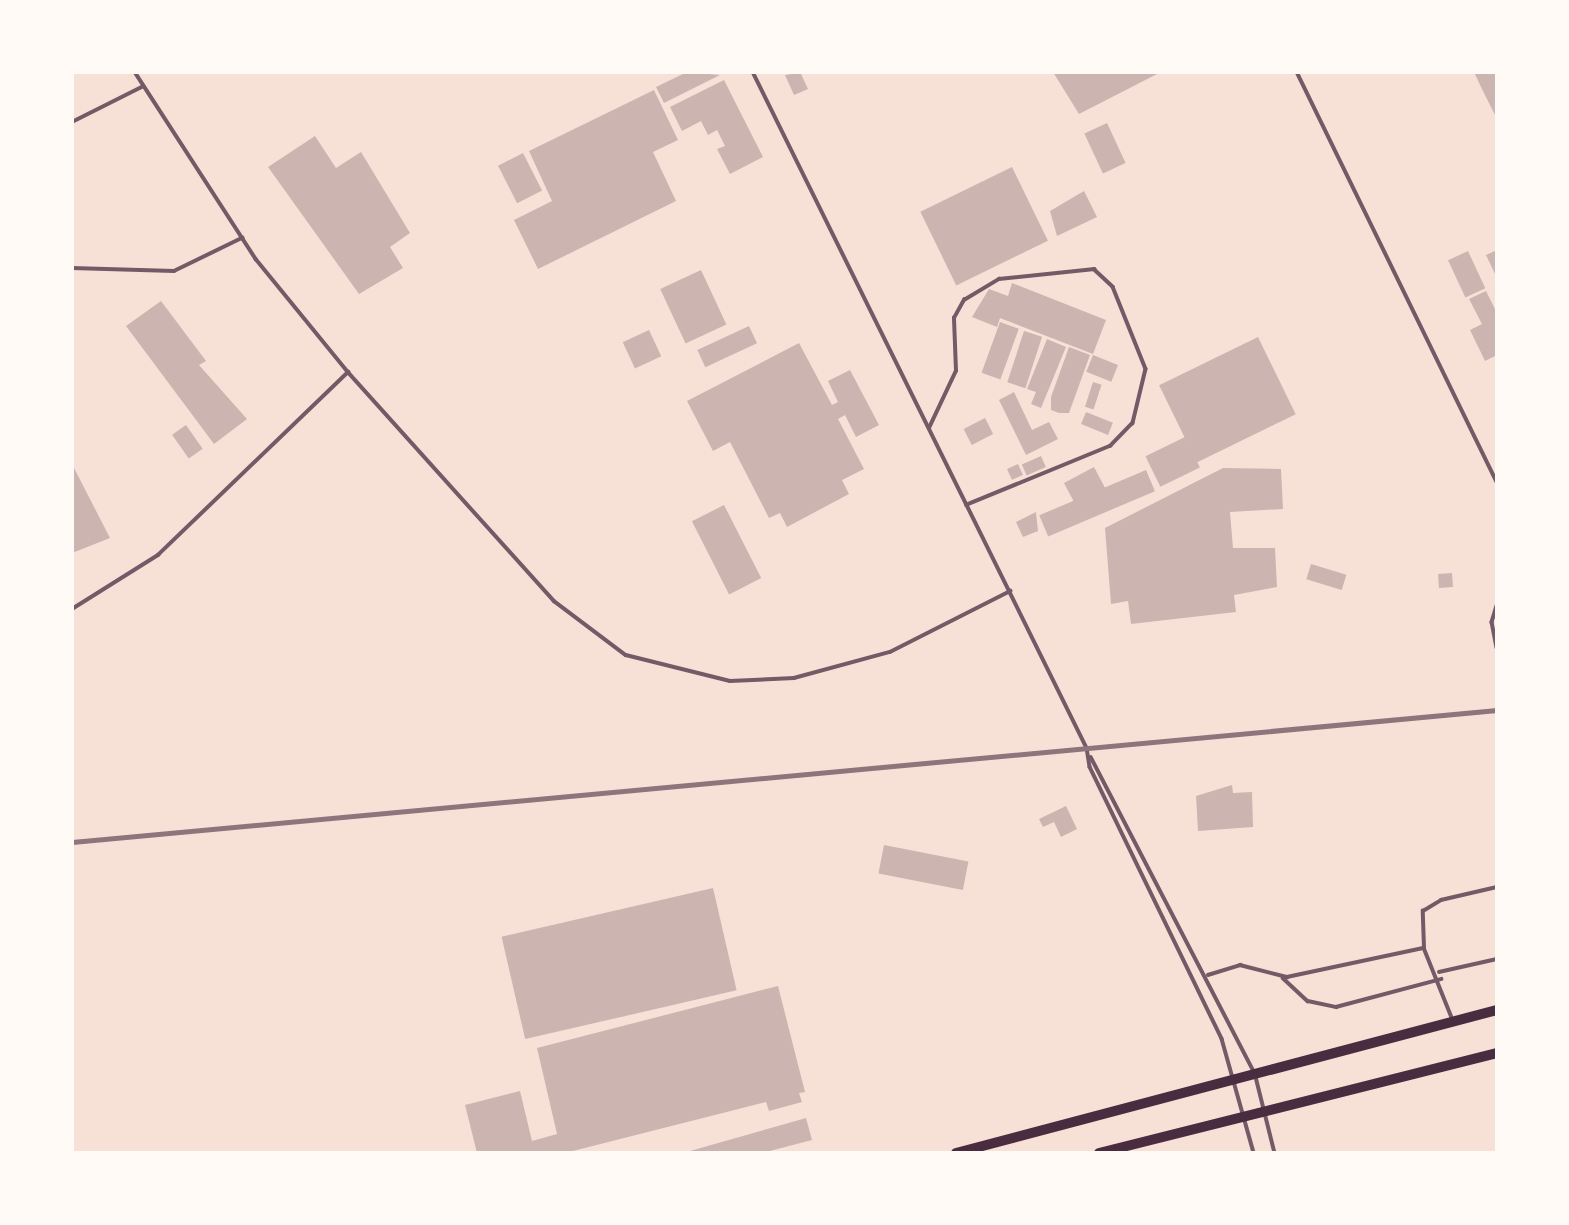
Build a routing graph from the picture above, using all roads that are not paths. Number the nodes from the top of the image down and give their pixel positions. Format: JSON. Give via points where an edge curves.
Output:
{"nodes":[{"id":1,"x":135,"y":72,"type":"edge"},
{"id":2,"x":753,"y":72,"type":"edge"},
{"id":3,"x":1297,"y":72,"type":"edge"},
{"id":4,"x":142,"y":87,"type":"junction"},
{"id":5,"x":72,"y":122,"type":"edge"},
{"id":6,"x":242,"y":238,"type":"junction"},
{"id":7,"x":72,"y":268,"type":"edge"},
{"id":8,"x":348,"y":372,"type":"junction"},
{"id":9,"x":929,"y":428,"type":"junction"},
{"id":10,"x":1497,"y":482,"type":"edge"},
{"id":11,"x":967,"y":505,"type":"junction"},
{"id":12,"x":1010,"y":591,"type":"junction"},
{"id":13,"x":1497,"y":606,"type":"edge"},
{"id":14,"x":72,"y":608,"type":"edge"},
{"id":15,"x":1497,"y":648,"type":"edge"},
{"id":16,"x":1090,"y":755,"type":"junction"},
{"id":17,"x":1497,"y":887,"type":"edge"},
{"id":18,"x":1424,"y":948,"type":"junction"},
{"id":19,"x":1497,"y":959,"type":"edge"},
{"id":20,"x":1439,"y":972,"type":"junction"},
{"id":21,"x":1208,"y":975,"type":"junction"},
{"id":22,"x":1283,"y":978,"type":"junction"},
{"id":23,"x":1441,"y":979,"type":"junction"},
{"id":24,"x":1497,"y":1010,"type":"edge"},
{"id":25,"x":1453,"y":1020,"type":"junction"},
{"id":26,"x":1497,"y":1053,"type":"edge"},
{"id":27,"x":1255,"y":1073,"type":"junction"},
{"id":28,"x":1234,"y":1078,"type":"junction"},
{"id":29,"x":1264,"y":1109,"type":"junction"},
{"id":30,"x":1244,"y":1115,"type":"junction"},
{"id":31,"x":956,"y":1153,"type":"edge"},
{"id":32,"x":1099,"y":1153,"type":"edge"},
{"id":33,"x":1254,"y":1153,"type":"edge"},
{"id":34,"x":1275,"y":1153,"type":"edge"}],
"edges":[{"from":1,"to":4,"type":"lane"},
{"from":2,"to":9,"type":"lane"},
{"from":3,"to":10,"type":"lane"},
{"from":4,"to":5,"type":"lane"},
{"from":4,"to":6,"type":"lane"},
{"from":6,"to":7,"type":"lane","via":[[174,271]]},
{"from":6,"to":8,"type":"lane"},
{"from":8,"to":12,"type":"lane","via":[[554,601],[626,655],[656,665],[730,681],[824,672],[890,652]]},
{"from":8,"to":14,"type":"lane","via":[[158,555]]},
{"from":9,"to":11,"type":"lane"},
{"from":9,"to":11,"type":"lane","via":[[956,371],[954,318],[964,300],[999,279],[1094,269],[1113,287],[1146,369],[1133,423],[1111,446]]},
{"from":11,"to":12,"type":"lane"},
{"from":12,"to":16,"type":"lane"},
{"from":13,"to":15,"type":"lane","via":[[1492,622]]},
{"from":16,"to":21,"type":"lane"},
{"from":16,"to":28,"type":"lane"},
{"from":17,"to":18,"type":"lane","via":[[1441,900],[1423,911]]},
{"from":18,"to":20,"type":"lane"},
{"from":18,"to":22,"type":"lane"},
{"from":19,"to":20,"type":"lane"},
{"from":20,"to":23,"type":"lane"},
{"from":21,"to":22,"type":"lane","via":[[1240,965]]},
{"from":21,"to":27,"type":"lane"},
{"from":22,"to":23,"type":"lane","via":[[1308,1001],[1336,1007]]},
{"from":23,"to":25,"type":"lane"},
{"from":24,"to":25,"type":"main road"},
{"from":25,"to":27,"type":"main road"},
{"from":26,"to":29,"type":"main road"},
{"from":27,"to":28,"type":"main road"},
{"from":27,"to":29,"type":"lane"},
{"from":28,"to":30,"type":"lane"},
{"from":28,"to":31,"type":"main road"},
{"from":29,"to":30,"type":"main road"},
{"from":29,"to":34,"type":"lane"},
{"from":30,"to":32,"type":"main road"},
{"from":30,"to":33,"type":"lane"}]}
